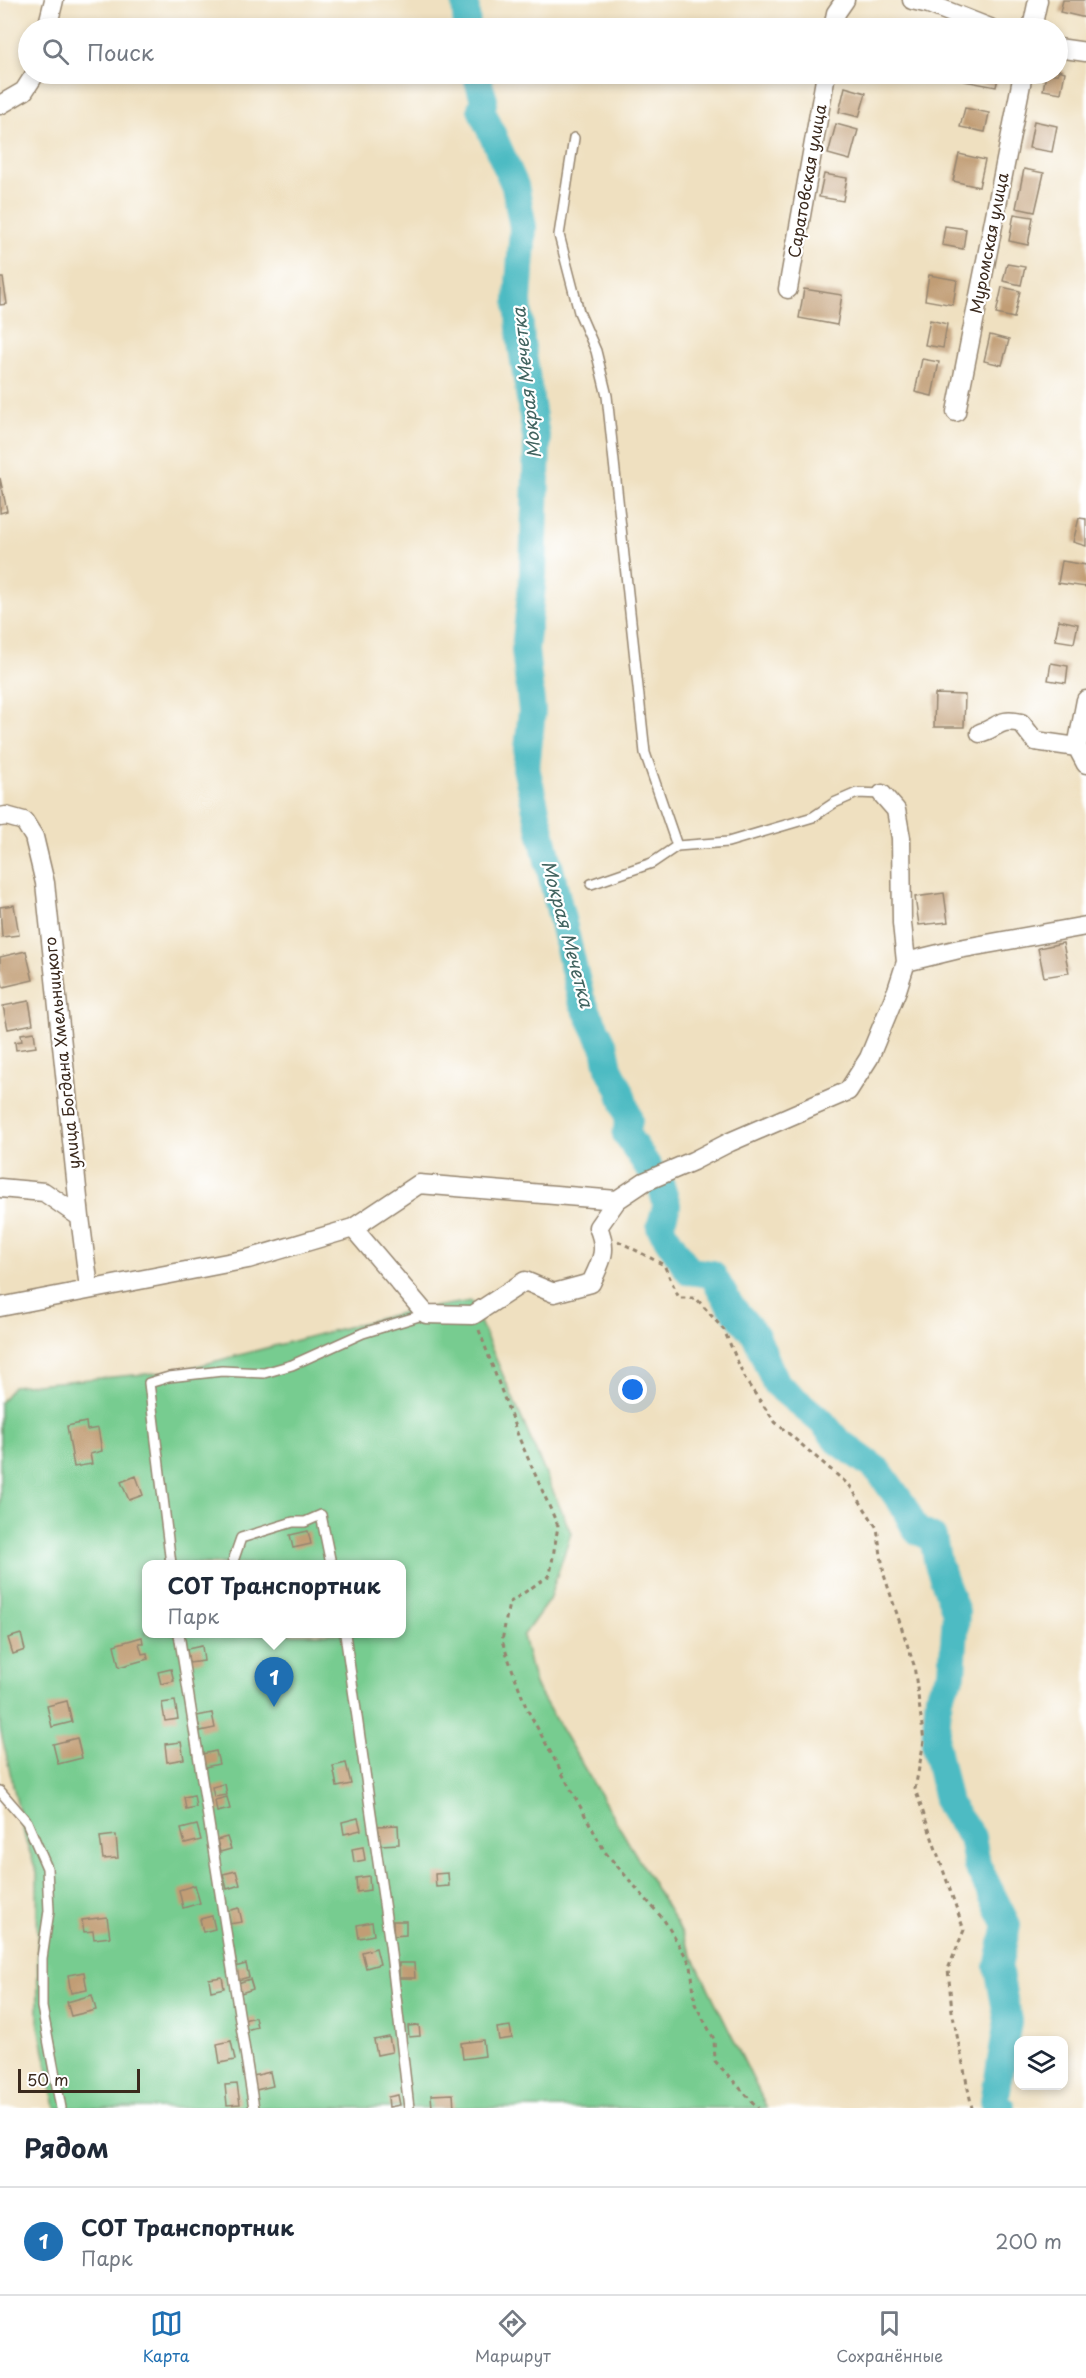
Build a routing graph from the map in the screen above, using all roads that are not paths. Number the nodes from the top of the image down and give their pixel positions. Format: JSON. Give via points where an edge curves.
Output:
{"nodes":[{"id":1,"x":54,"y":0,"type":"edge"},
{"id":2,"x":912,"y":0,"type":"edge"},
{"id":3,"x":1038,"y":0,"type":"edge"},
{"id":4,"x":50,"y":18,"type":"edge"},
{"id":5,"x":965,"y":18,"type":"edge"},
{"id":6,"x":1034,"y":18,"type":"edge"},
{"id":7,"x":1068,"y":49,"type":"edge"},
{"id":8,"x":1086,"y":52,"type":"edge"},
{"id":9,"x":29,"y":84,"type":"edge"},
{"id":10,"x":823,"y":84,"type":"edge"},
{"id":11,"x":1021,"y":84,"type":"edge"},
{"id":12,"x":0,"y":105,"type":"edge"},
{"id":13,"x":574,"y":138,"type":"dead end"},
{"id":14,"x":788,"y":289,"type":"dead end"},
{"id":15,"x":956,"y":412,"type":"dead end"},
{"id":16,"x":1086,"y":700,"type":"edge"},
{"id":17,"x":980,"y":733,"type":"dead end"},
{"id":18,"x":1077,"y":747,"type":"junction"},
{"id":19,"x":1086,"y":764,"type":"edge"},
{"id":20,"x":882,"y":794,"type":"joint"},
{"id":21,"x":0,"y":817,"type":"edge"},
{"id":22,"x":677,"y":846,"type":"junction"},
{"id":23,"x":591,"y":884,"type":"dead end"},
{"id":24,"x":1086,"y":926,"type":"edge"},
{"id":25,"x":906,"y":962,"type":"junction"},
{"id":26,"x":0,"y":1188,"type":"edge"},
{"id":27,"x":617,"y":1200,"type":"junction"},
{"id":28,"x":80,"y":1217,"type":"junction"},
{"id":29,"x":353,"y":1228,"type":"junction"},
{"id":30,"x":89,"y":1288,"type":"junction"},
{"id":31,"x":0,"y":1308,"type":"edge"},
{"id":32,"x":426,"y":1314,"type":"junction"},
{"id":33,"x":171,"y":1560,"type":"edge"},
{"id":34,"x":234,"y":1560,"type":"edge"},
{"id":35,"x":330,"y":1560,"type":"edge"},
{"id":36,"x":180,"y":1638,"type":"edge"},
{"id":37,"x":346,"y":1638,"type":"edge"},
{"id":38,"x":0,"y":1791,"type":"edge"},
{"id":39,"x":61,"y":2108,"type":"edge"},
{"id":40,"x":254,"y":2108,"type":"edge"},
{"id":41,"x":409,"y":2108,"type":"edge"}],
"edges":[{"from":1,"to":4,"type":"street"},
{"from":2,"to":5,"type":"street"},
{"from":3,"to":6,"type":"street"},
{"from":7,"to":8,"type":"street"},
{"from":9,"to":12,"type":"street"},
{"from":10,"to":14,"type":"street","name":"Саратовская улица"},
{"from":11,"to":15,"type":"street","name":"Муромская улица"},
{"from":13,"to":22,"type":"lane","via":[[559,235],[607,396],[645,753]]},
{"from":16,"to":18,"type":"street"},
{"from":17,"to":18,"type":"street","via":[[1008,720],[1021,723],[1035,741]]},
{"from":18,"to":19,"type":"street"},
{"from":20,"to":22,"type":"lane","via":[[857,793],[813,817],[728,842]]},
{"from":20,"to":25,"type":"street","via":[[896,810],[901,838]]},
{"from":21,"to":28,"type":"street","name":"улица Богдана Хмельницкого","via":[[24,821],[34,837],[45,884]]},
{"from":22,"to":23,"type":"lane","via":[[652,863]]},
{"from":24,"to":25,"type":"street"},
{"from":25,"to":27,"type":"street","via":[[869,1058],[848,1091],[663,1172]]},
{"from":26,"to":28,"type":"street","via":[[44,1192]]},
{"from":27,"to":29,"type":"street","via":[[419,1184]]},
{"from":27,"to":32,"type":"street","via":[[598,1227],[605,1244],[591,1282],[554,1293],[525,1281],[473,1315]]},
{"from":28,"to":30,"type":"street","name":"улица Богдана Хмельницкого"},
{"from":29,"to":30,"type":"street","via":[[248,1259]]},
{"from":29,"to":32,"type":"street"},
{"from":30,"to":31,"type":"street"},
{"from":32,"to":33,"type":"lane","via":[[363,1333],[292,1365],[264,1373],[222,1371],[149,1383]]},
{"from":34,"to":35,"type":"lane","via":[[242,1538],[321,1515]]},
{"from":36,"to":40,"type":"lane"},
{"from":37,"to":41,"type":"lane"},
{"from":38,"to":39,"type":"lane","via":[[27,1822],[47,1868],[49,1911],[42,1958],[42,2007]]}]}
